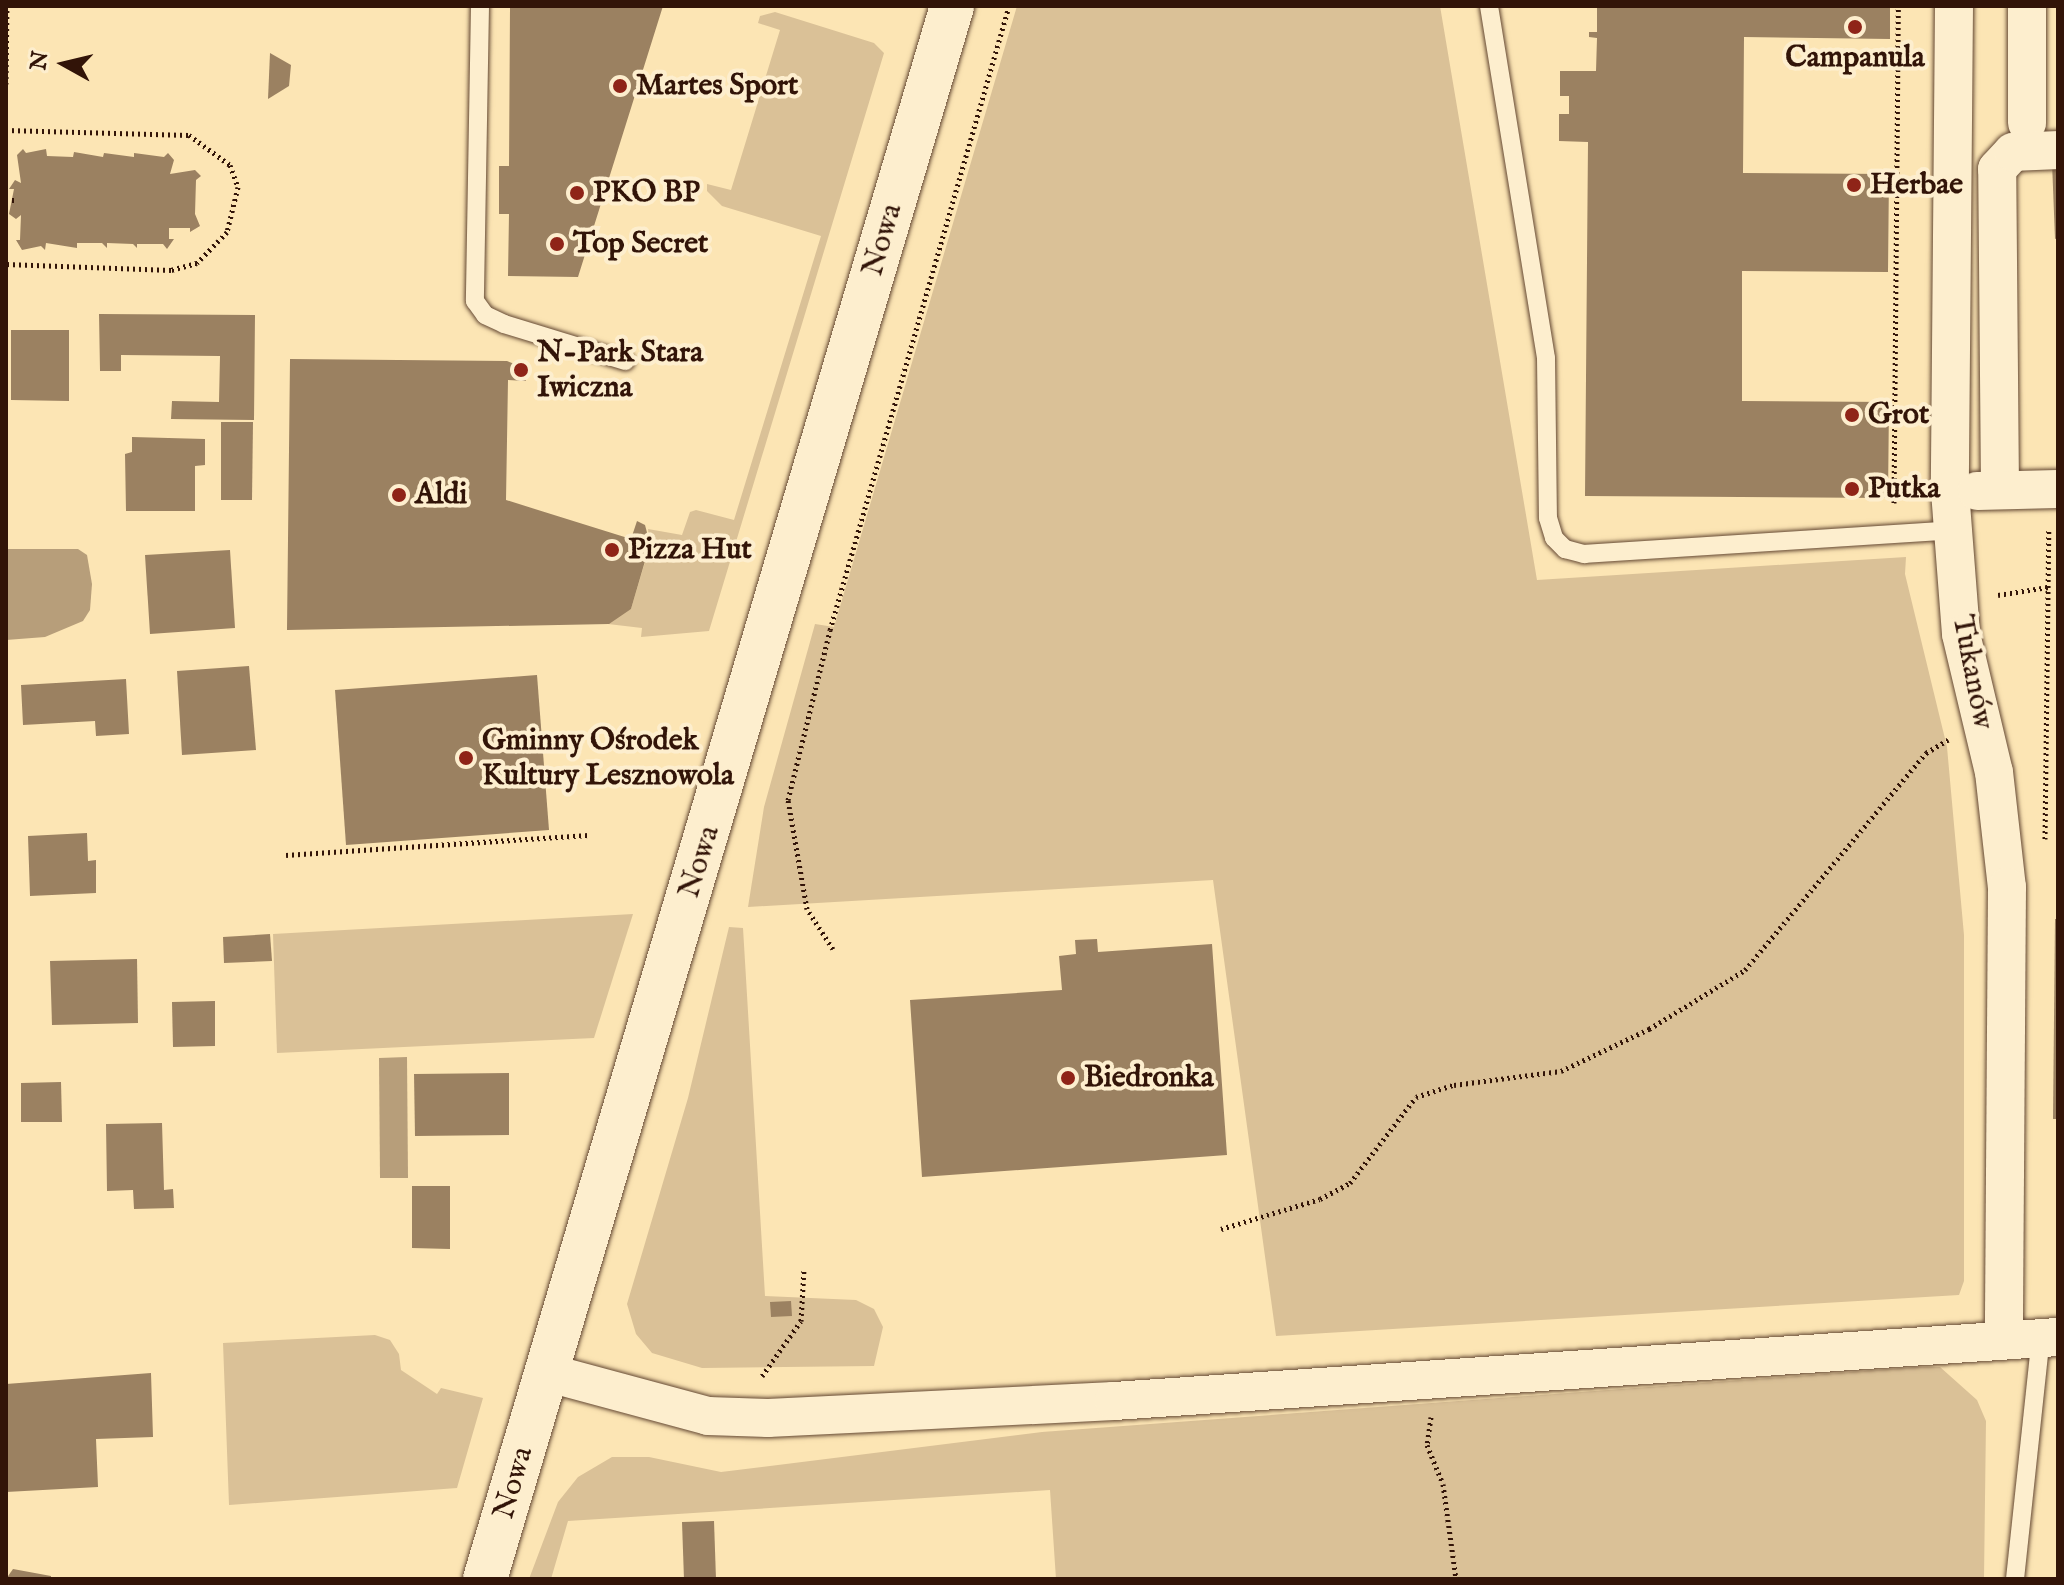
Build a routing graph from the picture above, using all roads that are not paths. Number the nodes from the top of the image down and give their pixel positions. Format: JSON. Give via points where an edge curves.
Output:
{"nodes":[{"id":1,"x":480,"y":6,"type":"edge"},
{"id":2,"x":952,"y":6,"type":"edge"},
{"id":3,"x":1489,"y":6,"type":"edge"},
{"id":4,"x":1954,"y":6,"type":"edge"},
{"id":5,"x":2027,"y":6,"type":"edge"},
{"id":6,"x":2027,"y":123,"type":"dead end"},
{"id":7,"x":2058,"y":150,"type":"edge"},
{"id":8,"x":625,"y":361,"type":"dead end"},
{"id":9,"x":2058,"y":489,"type":"edge"},
{"id":10,"x":2000,"y":490,"type":"junction"},
{"id":11,"x":1950,"y":491,"type":"junction"},
{"id":12,"x":1951,"y":530,"type":"junction"},
{"id":13,"x":2034,"y":1337,"type":"edge"},
{"id":14,"x":545,"y":1372,"type":"junction"},
{"id":15,"x":485,"y":1579,"type":"edge"},
{"id":16,"x":2015,"y":1579,"type":"edge"}],
"edges":[{"from":1,"to":8,"type":"lane","via":[[475,301],[485,315],[504,324]]},
{"from":2,"to":14,"type":"main road","name":"Nowa"},
{"from":3,"to":12,"type":"lane","via":[[1546,358],[1548,518],[1554,538],[1565,549],[1584,554]]},
{"from":4,"to":11,"type":"street","name":"Tukanów"},
{"from":5,"to":6,"type":"street"},
{"from":7,"to":10,"type":"street","via":[[2013,152],[1997,169]]},
{"from":9,"to":10,"type":"street"},
{"from":10,"to":11,"type":"street"},
{"from":11,"to":12,"type":"street","name":"Tukanów"},
{"from":12,"to":13,"type":"street","name":"Tukanów","via":[[1961,634],[1994,772],[2007,887]]},
{"from":13,"to":14,"type":"street","via":[[1427,1380],[768,1418],[708,1416]]},
{"from":13,"to":16,"type":"lane"},
{"from":14,"to":15,"type":"main road","name":"Nowa"}]}
